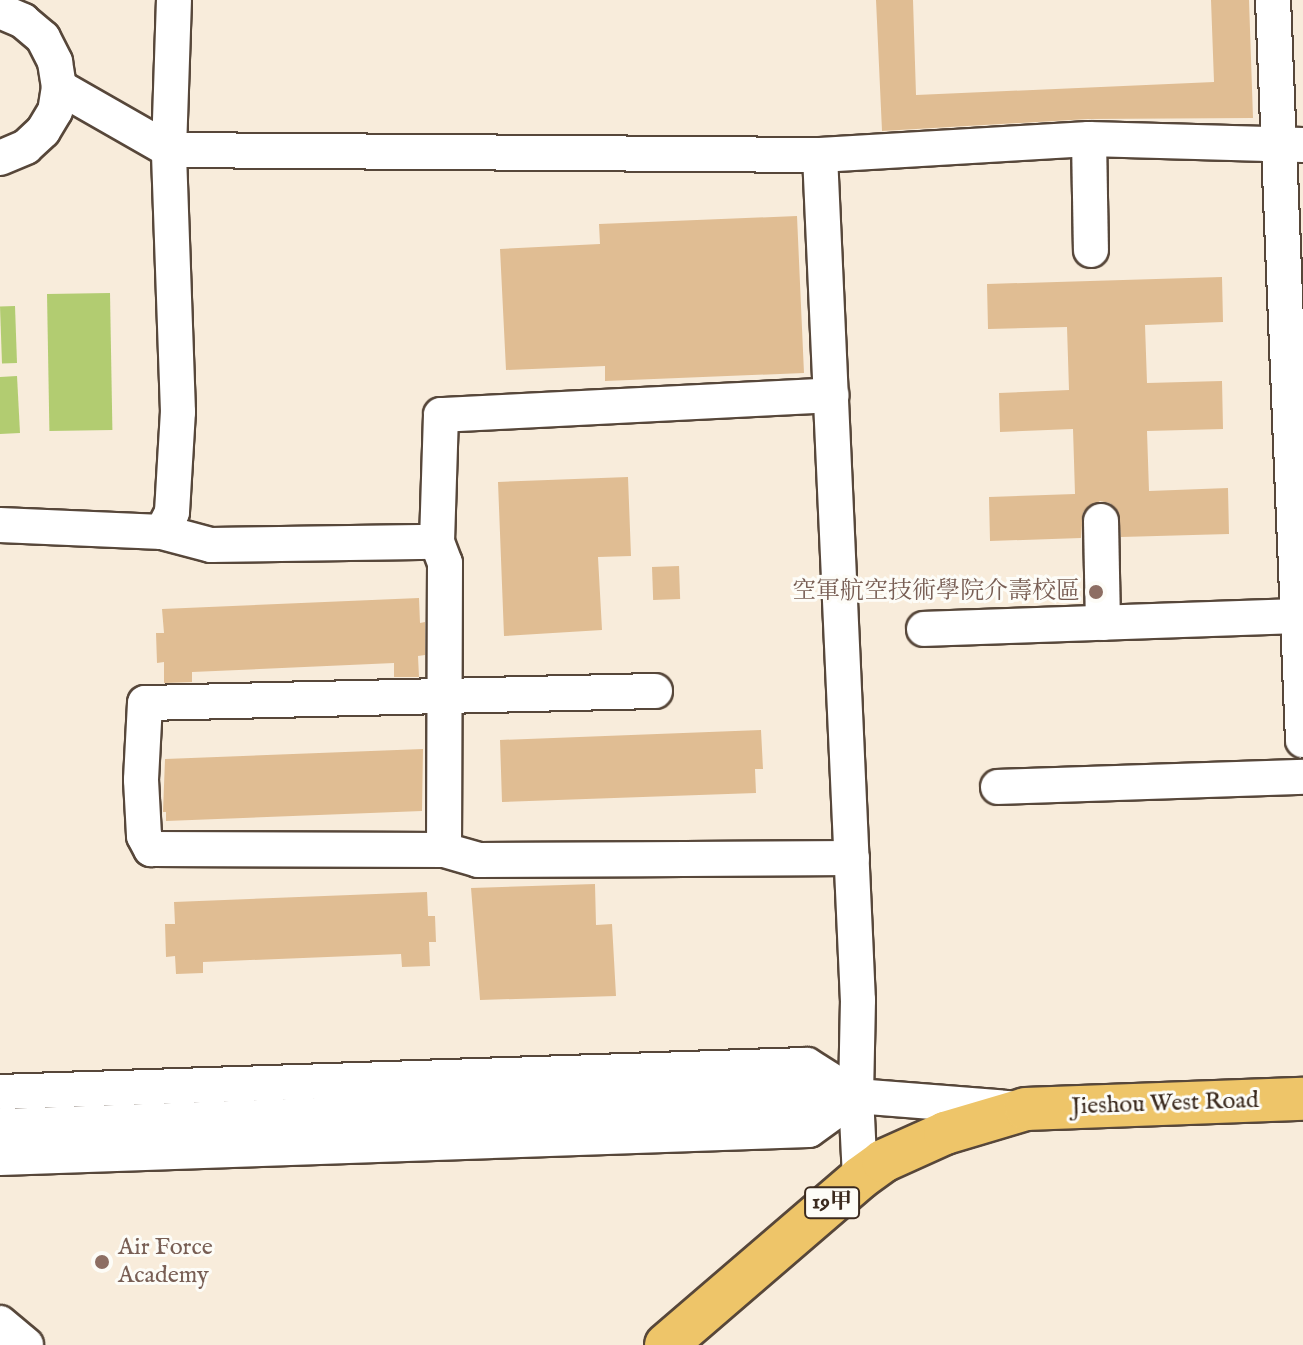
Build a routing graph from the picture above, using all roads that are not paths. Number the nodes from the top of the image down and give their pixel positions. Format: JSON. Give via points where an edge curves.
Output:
{"nodes":[{"id":1,"x":174,"y":0,"type":"edge"},
{"id":2,"x":1273,"y":0,"type":"edge"},
{"id":3,"x":0,"y":11,"type":"edge"},
{"id":4,"x":59,"y":87,"type":"junction"},
{"id":5,"x":1089,"y":139,"type":"junction"},
{"id":6,"x":1292,"y":146,"type":"edge"},
{"id":7,"x":169,"y":150,"type":"junction"},
{"id":8,"x":820,"y":155,"type":"junction"},
{"id":9,"x":0,"y":158,"type":"edge"},
{"id":10,"x":1091,"y":250,"type":"dead end"},
{"id":11,"x":831,"y":395,"type":"junction"},
{"id":12,"x":1101,"y":521,"type":"dead end"},
{"id":13,"x":0,"y":525,"type":"edge"},
{"id":14,"x":162,"y":532,"type":"junction"},
{"id":15,"x":437,"y":542,"type":"junction"},
{"id":16,"x":1300,"y":616,"type":"edge"},
{"id":17,"x":1103,"y":623,"type":"junction"},
{"id":18,"x":924,"y":629,"type":"dead end"},
{"id":19,"x":655,"y":691,"type":"dead end"},
{"id":20,"x":445,"y":694,"type":"junction"},
{"id":21,"x":1303,"y":740,"type":"edge"},
{"id":22,"x":1303,"y":777,"type":"edge"},
{"id":23,"x":998,"y":787,"type":"dead end"},
{"id":24,"x":444,"y":850,"type":"junction"},
{"id":25,"x":852,"y":858,"type":"junction"},
{"id":26,"x":0,"y":1092,"type":"edge"},
{"id":27,"x":856,"y":1096,"type":"junction"},
{"id":28,"x":1303,"y":1099,"type":"edge"},
{"id":29,"x":1026,"y":1109,"type":"junction"},
{"id":30,"x":188,"y":1119,"type":"junction"},
{"id":31,"x":0,"y":1126,"type":"edge"},
{"id":32,"x":0,"y":1158,"type":"edge"},
{"id":33,"x":860,"y":1178,"type":"junction"},
{"id":34,"x":0,"y":1323,"type":"edge"},
{"id":35,"x":26,"y":1345,"type":"edge"},
{"id":36,"x":666,"y":1345,"type":"edge"}],
"edges":[{"from":1,"to":7,"type":"street"},
{"from":2,"to":6,"type":"street"},
{"from":3,"to":4,"type":"street","via":[[43,38]]},
{"from":4,"to":7,"type":"street"},
{"from":4,"to":9,"type":"street","via":[[55,111],[43,131],[26,147]]},
{"from":5,"to":6,"type":"street"},
{"from":5,"to":8,"type":"street"},
{"from":5,"to":10,"type":"street"},
{"from":6,"to":16,"type":"street"},
{"from":7,"to":8,"type":"street"},
{"from":7,"to":14,"type":"street","via":[[178,412],[172,512]]},
{"from":8,"to":11,"type":"street"},
{"from":11,"to":15,"type":"street","via":[[441,415]]},
{"from":11,"to":25,"type":"street"},
{"from":12,"to":17,"type":"street"},
{"from":13,"to":14,"type":"street"},
{"from":14,"to":15,"type":"street","via":[[211,545]]},
{"from":15,"to":20,"type":"street","via":[[445,563]]},
{"from":16,"to":17,"type":"street"},
{"from":16,"to":21,"type":"street"},
{"from":17,"to":18,"type":"street"},
{"from":19,"to":20,"type":"street"},
{"from":20,"to":24,"type":"street"},
{"from":20,"to":24,"type":"street","via":[[145,703],[141,780],[144,836],[151,849]]},
{"from":22,"to":23,"type":"street"},
{"from":24,"to":25,"type":"street","via":[[478,860]]},
{"from":25,"to":27,"type":"street"},
{"from":26,"to":30,"type":"street","name":"Jieshou West Road"},
{"from":27,"to":29,"type":"street","name":"Jieshou West Road"},
{"from":27,"to":30,"type":"street","name":"Jieshou West Road"},
{"from":27,"to":33,"type":"street"},
{"from":28,"to":29,"type":"main road","name":"Jieshou West Road","number":"19甲"},
{"from":29,"to":33,"type":"main road","name":"Jieshou West Road","number":"19甲","via":[[945,1133],[883,1161]]},
{"from":30,"to":31,"type":"street","name":"Jieshou West Road"},
{"from":30,"to":32,"type":"street","name":"Jieshou West Road"},
{"from":33,"to":36,"type":"main road","name":"Jieshou West Road","number":"19甲"},
{"from":34,"to":35,"type":"street"}]}
